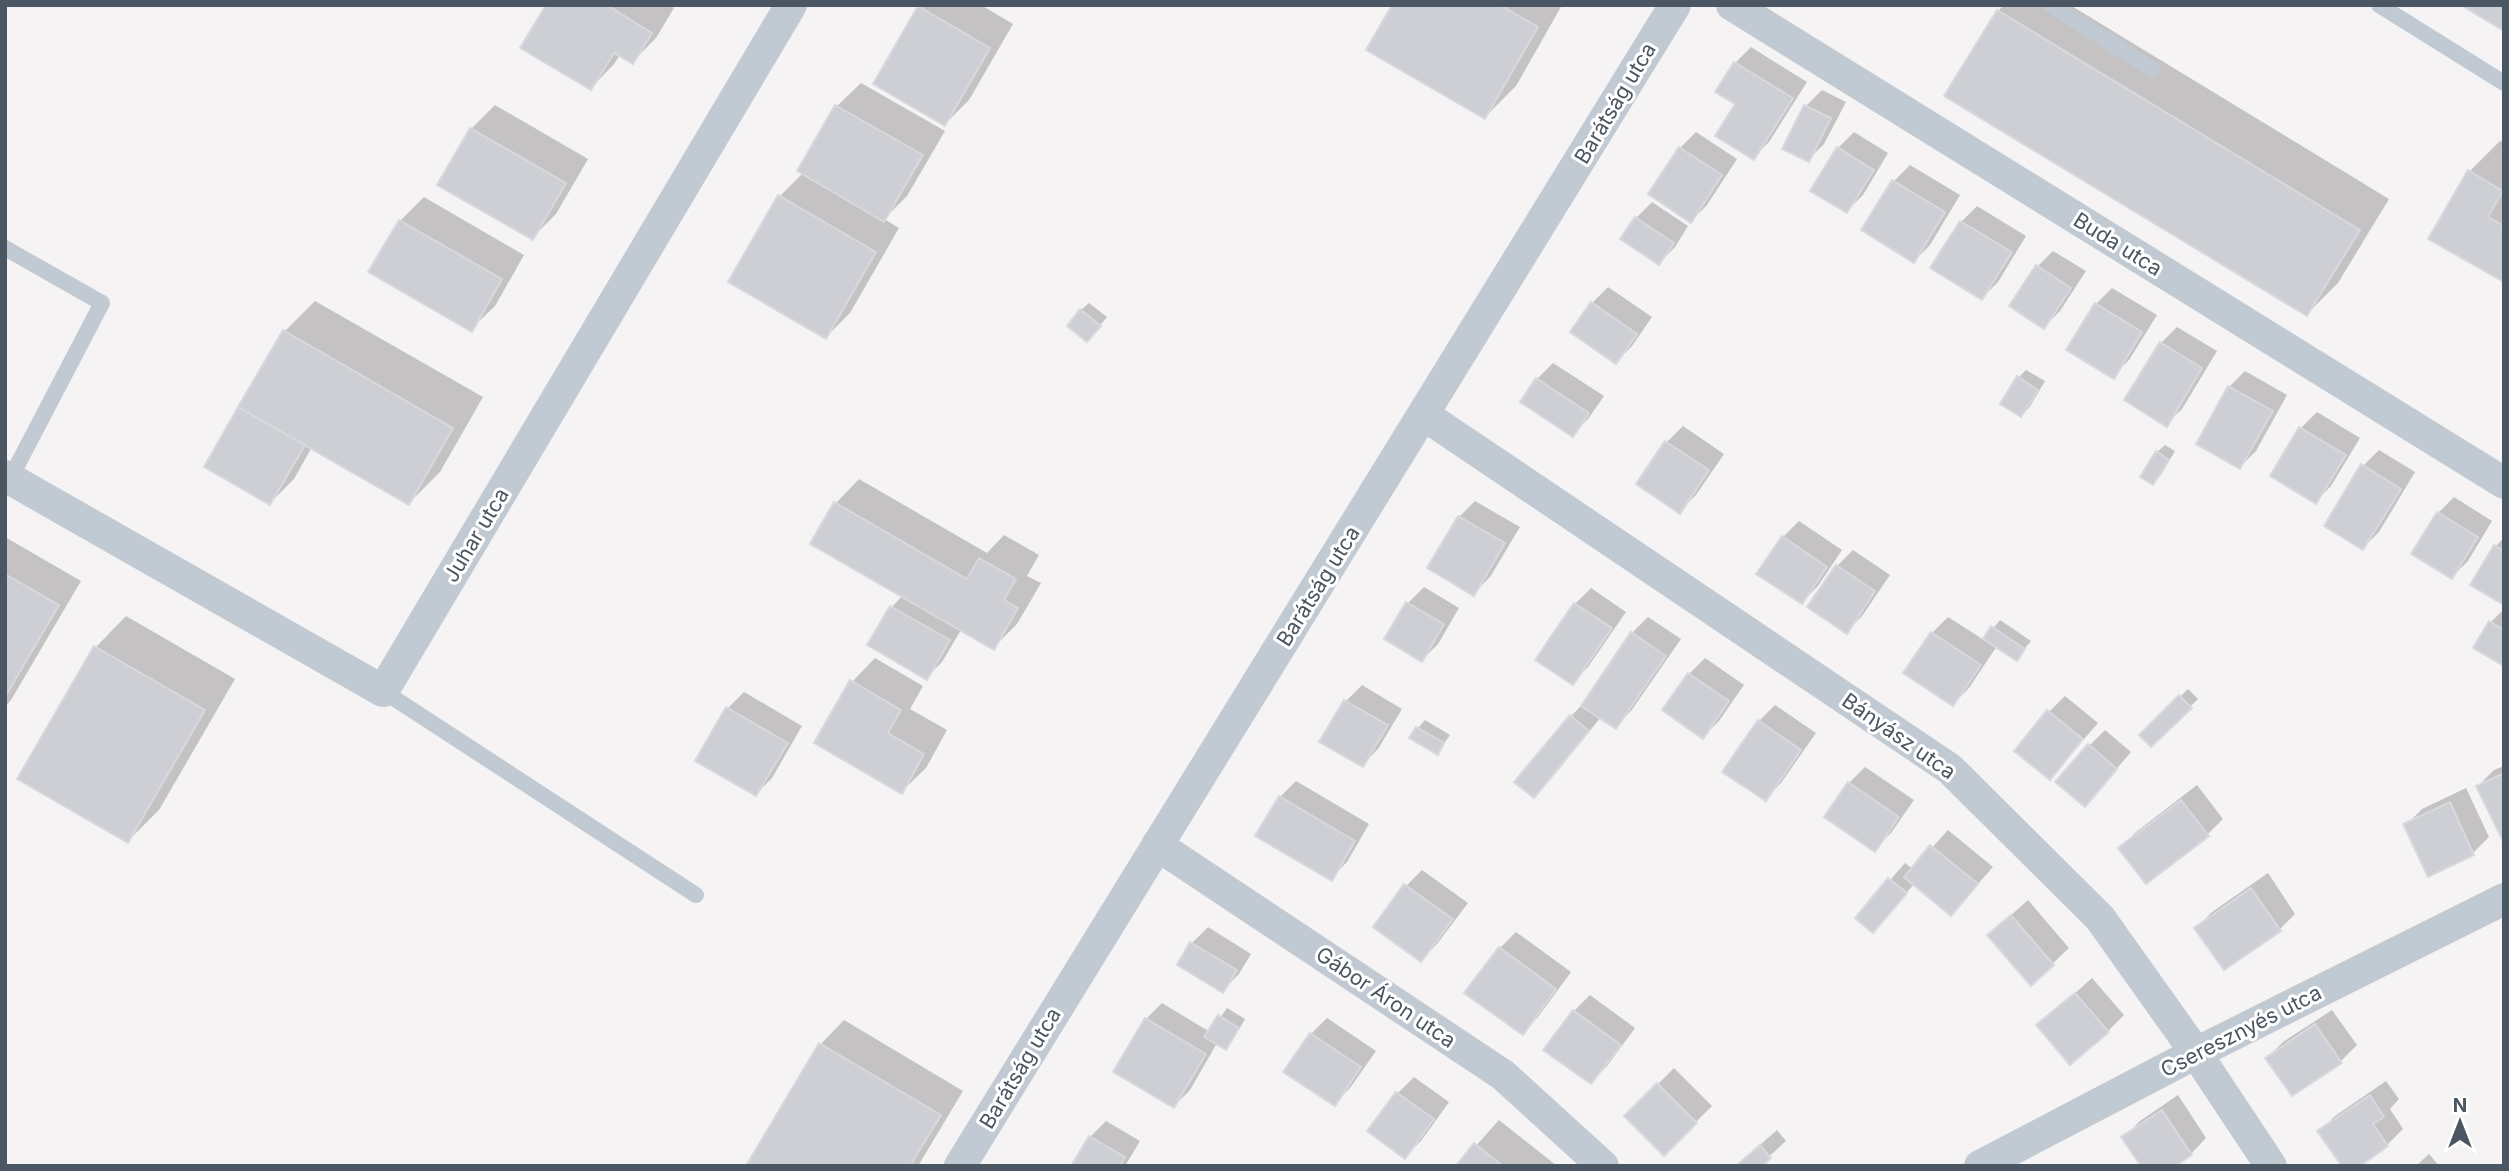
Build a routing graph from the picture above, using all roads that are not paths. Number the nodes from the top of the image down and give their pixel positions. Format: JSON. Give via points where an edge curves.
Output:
{"nodes":[{"id":1,"x":791,"y":5,"type":"edge"},
{"id":2,"x":1732,"y":5,"type":"edge"},
{"id":3,"x":2051,"y":5,"type":"edge"},
{"id":4,"x":2379,"y":5,"type":"edge"},
{"id":5,"x":1669,"y":7,"type":"edge"},
{"id":6,"x":2151,"y":69,"type":"dead end"},
{"id":7,"x":2504,"y":82,"type":"edge"},
{"id":8,"x":5,"y":248,"type":"edge"},
{"id":9,"x":1424,"y":415,"type":"junction"},
{"id":10,"x":8,"y":478,"type":"edge"},
{"id":11,"x":2504,"y":483,"type":"edge"},
{"id":12,"x":383,"y":691,"type":"junction"},
{"id":13,"x":1157,"y":845,"type":"junction"},
{"id":14,"x":696,"y":895,"type":"dead end"},
{"id":15,"x":2504,"y":899,"type":"edge"},
{"id":16,"x":2196,"y":1053,"type":"junction"},
{"id":17,"x":960,"y":1166,"type":"edge"},
{"id":18,"x":1603,"y":1166,"type":"edge"},
{"id":19,"x":1980,"y":1166,"type":"edge"},
{"id":20,"x":2271,"y":1166,"type":"edge"}],
"edges":[{"from":1,"to":12,"type":"street","name":"Juhar utca"},
{"from":2,"to":11,"type":"street","name":"Buda utca"},
{"from":3,"to":6,"type":"lane"},
{"from":4,"to":7,"type":"lane"},
{"from":5,"to":9,"type":"street","name":"Barátság utca"},
{"from":8,"to":10,"type":"lane","via":[[102,303]]},
{"from":9,"to":13,"type":"street","name":"Barátság utca"},
{"from":9,"to":16,"type":"street","name":"Bányász utca","via":[[1950,769],[2100,918]]},
{"from":10,"to":12,"type":"street"},
{"from":12,"to":14,"type":"lane"},
{"from":13,"to":17,"type":"street","name":"Barátság utca"},
{"from":13,"to":18,"type":"street","name":"Gábor Áron utca","via":[[1503,1075]]},
{"from":15,"to":16,"type":"street","name":"Cseresznyés utca"},
{"from":16,"to":19,"type":"street","name":"Cseresznyés utca"},
{"from":16,"to":20,"type":"street","name":"Bányász utca"}]}
